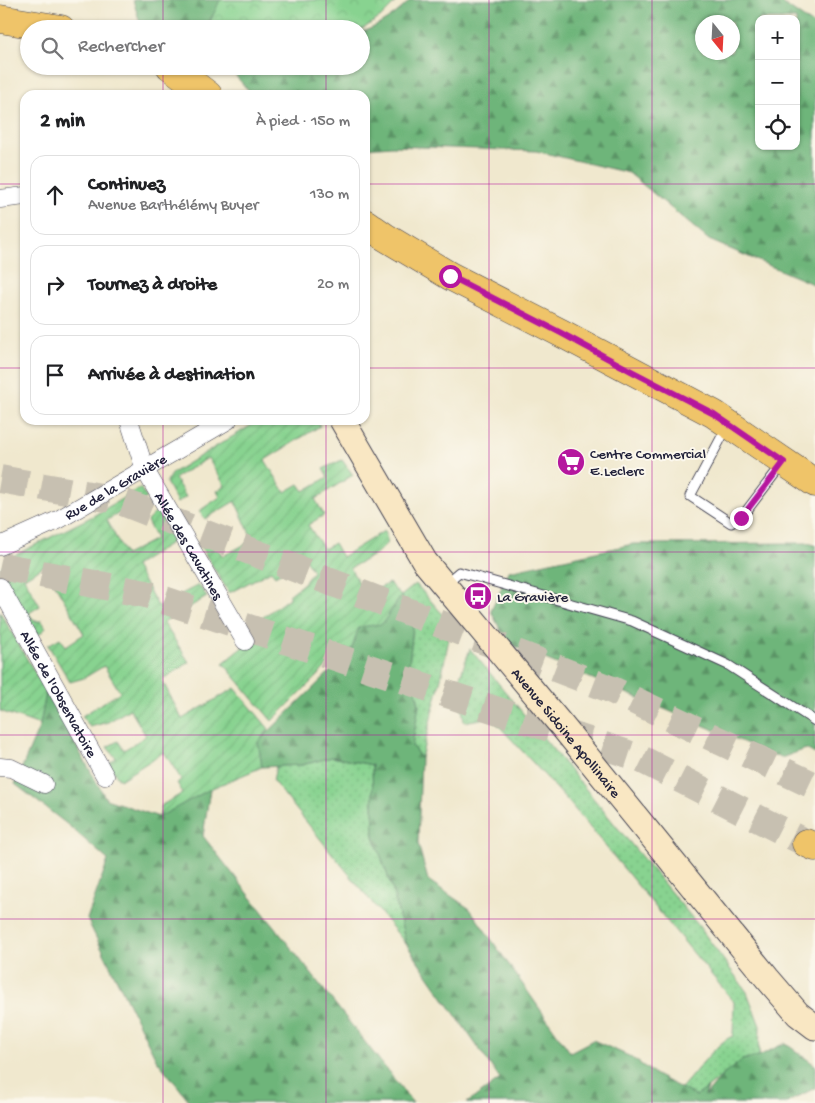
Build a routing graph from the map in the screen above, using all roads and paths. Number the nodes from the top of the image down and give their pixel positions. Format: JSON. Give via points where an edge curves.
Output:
{"nodes":[{"id":1,"x":0,"y":19,"type":"edge"},
{"id":2,"x":20,"y":22,"type":"edge"},
{"id":3,"x":182,"y":75,"type":"edge"},
{"id":4,"x":201,"y":90,"type":"edge"},
{"id":5,"x":20,"y":197,"type":"edge"},
{"id":6,"x":0,"y":200,"type":"edge"},
{"id":7,"x":370,"y":226,"type":"edge"},
{"id":8,"x":728,"y":424,"type":"junction"},
{"id":9,"x":131,"y":425,"type":"edge"},
{"id":10,"x":220,"y":425,"type":"edge"},
{"id":11,"x":345,"y":425,"type":"edge"},
{"id":12,"x":784,"y":462,"type":"junction"},
{"id":13,"x":145,"y":470,"type":"junction"},
{"id":14,"x":815,"y":483,"type":"edge"},
{"id":15,"x":0,"y":546,"type":"edge"},
{"id":16,"x":445,"y":584,"type":"junction"},
{"id":17,"x":0,"y":587,"type":"edge"},
{"id":18,"x":246,"y":641,"type":"dead end"},
{"id":19,"x":815,"y":721,"type":"edge"},
{"id":20,"x":0,"y":767,"type":"edge"},
{"id":21,"x":105,"y":776,"type":"dead end"},
{"id":22,"x":44,"y":784,"type":"dead end"},
{"id":23,"x":815,"y":1027,"type":"edge"}],
"edges":[{"from":1,"to":2,"type":"main road"},
{"from":3,"to":4,"type":"main road"},
{"from":5,"to":6,"type":"street"},
{"from":7,"to":8,"type":"main road","via":[[450,276]]},
{"from":8,"to":12,"type":"main road"},
{"from":8,"to":12,"type":"lane","via":[[690,496],[731,523],[741,518]]},
{"from":9,"to":13,"type":"street","name":"Allée des Cavatines"},
{"from":10,"to":13,"type":"street","name":"Rue de la Gravière"},
{"from":11,"to":16,"type":"main road","name":"Avenue Sidoine Apollinaire","via":[[425,562]]},
{"from":12,"to":14,"type":"main road"},
{"from":13,"to":15,"type":"street","name":"Rue de la Gravière","via":[[58,520]]},
{"from":13,"to":18,"type":"street","name":"Allée des Cavatines"},
{"from":16,"to":19,"type":"lane","via":[[459,572],[632,622],[728,665]]},
{"from":16,"to":23,"type":"main road","name":"Avenue Sidoine Apollinaire","via":[[767,978],[798,1014]]},
{"from":17,"to":21,"type":"street","name":"Allée de l'Observatoire"},
{"from":20,"to":22,"type":"street","via":[[11,768]]}]}
